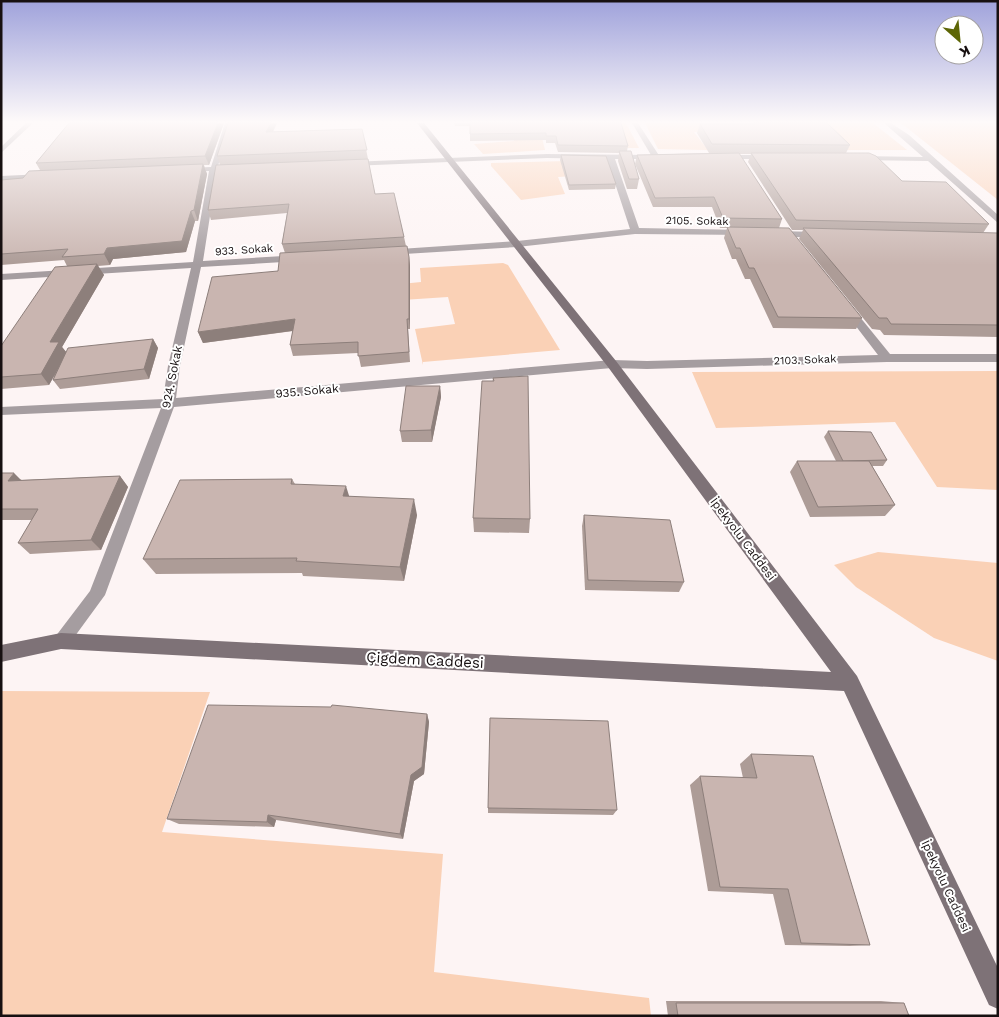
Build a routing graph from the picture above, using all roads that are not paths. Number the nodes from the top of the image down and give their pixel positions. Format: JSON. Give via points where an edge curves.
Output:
{"nodes":[{"id":1,"x":214,"y":170,"type":"edge"},
{"id":2,"x":459,"y":170,"type":"edge"},
{"id":3,"x":615,"y":170,"type":"edge"},
{"id":4,"x":941,"y":170,"type":"edge"},
{"id":5,"x":50,"y":176,"type":"edge"},
{"id":6,"x":1,"y":178,"type":"edge"},
{"id":7,"x":998,"y":220,"type":"edge"},
{"id":8,"x":635,"y":231,"type":"junction"},
{"id":9,"x":836,"y":235,"type":"edge"},
{"id":10,"x":517,"y":244,"type":"junction"},
{"id":11,"x":382,"y":253,"type":"edge"},
{"id":12,"x":314,"y":258,"type":"edge"},
{"id":13,"x":197,"y":265,"type":"junction"},
{"id":14,"x":1,"y":277,"type":"edge"},
{"id":15,"x":838,"y":296,"type":"edge"},
{"id":16,"x":887,"y":358,"type":"junction"},
{"id":17,"x":998,"y":358,"type":"edge"},
{"id":18,"x":612,"y":364,"type":"junction"},
{"id":19,"x":169,"y":403,"type":"junction"},
{"id":20,"x":1,"y":411,"type":"edge"},
{"id":21,"x":61,"y":641,"type":"junction"},
{"id":22,"x":1,"y":654,"type":"edge"},
{"id":23,"x":850,"y":682,"type":"junction"},
{"id":24,"x":998,"y":996,"type":"edge"}],
"edges":[{"from":1,"to":13,"type":"street","name":"924. Sokak"},
{"from":2,"to":10,"type":"street","name":"İpekyolu Caddesi"},
{"from":3,"to":8,"type":"street"},
{"from":4,"to":7,"type":"street"},
{"from":5,"to":6,"type":"street"},
{"from":8,"to":9,"type":"street","name":"2105. Sokak"},
{"from":8,"to":10,"type":"street","name":"2105. Sokak"},
{"from":10,"to":11,"type":"street"},
{"from":10,"to":18,"type":"street","name":"İpekyolu Caddesi"},
{"from":12,"to":13,"type":"street","name":"933. Sokak"},
{"from":13,"to":14,"type":"street","name":"933. Sokak"},
{"from":13,"to":19,"type":"street","name":"924. Sokak"},
{"from":15,"to":16,"type":"street"},
{"from":16,"to":17,"type":"street","name":"2103. Sokak"},
{"from":16,"to":18,"type":"street","name":"2103. Sokak"},
{"from":18,"to":19,"type":"street","name":"935. Sokak"},
{"from":18,"to":23,"type":"street","name":"İpekyolu Caddesi"},
{"from":19,"to":20,"type":"street","name":"935. Sokak"},
{"from":19,"to":21,"type":"street","name":"924. Sokak","via":[[97,595]]},
{"from":21,"to":22,"type":"street","name":"Çigdem Caddesi"},
{"from":21,"to":23,"type":"street","name":"Çigdem Caddesi"},
{"from":23,"to":24,"type":"street","name":"İpekyolu Caddesi"}]}
